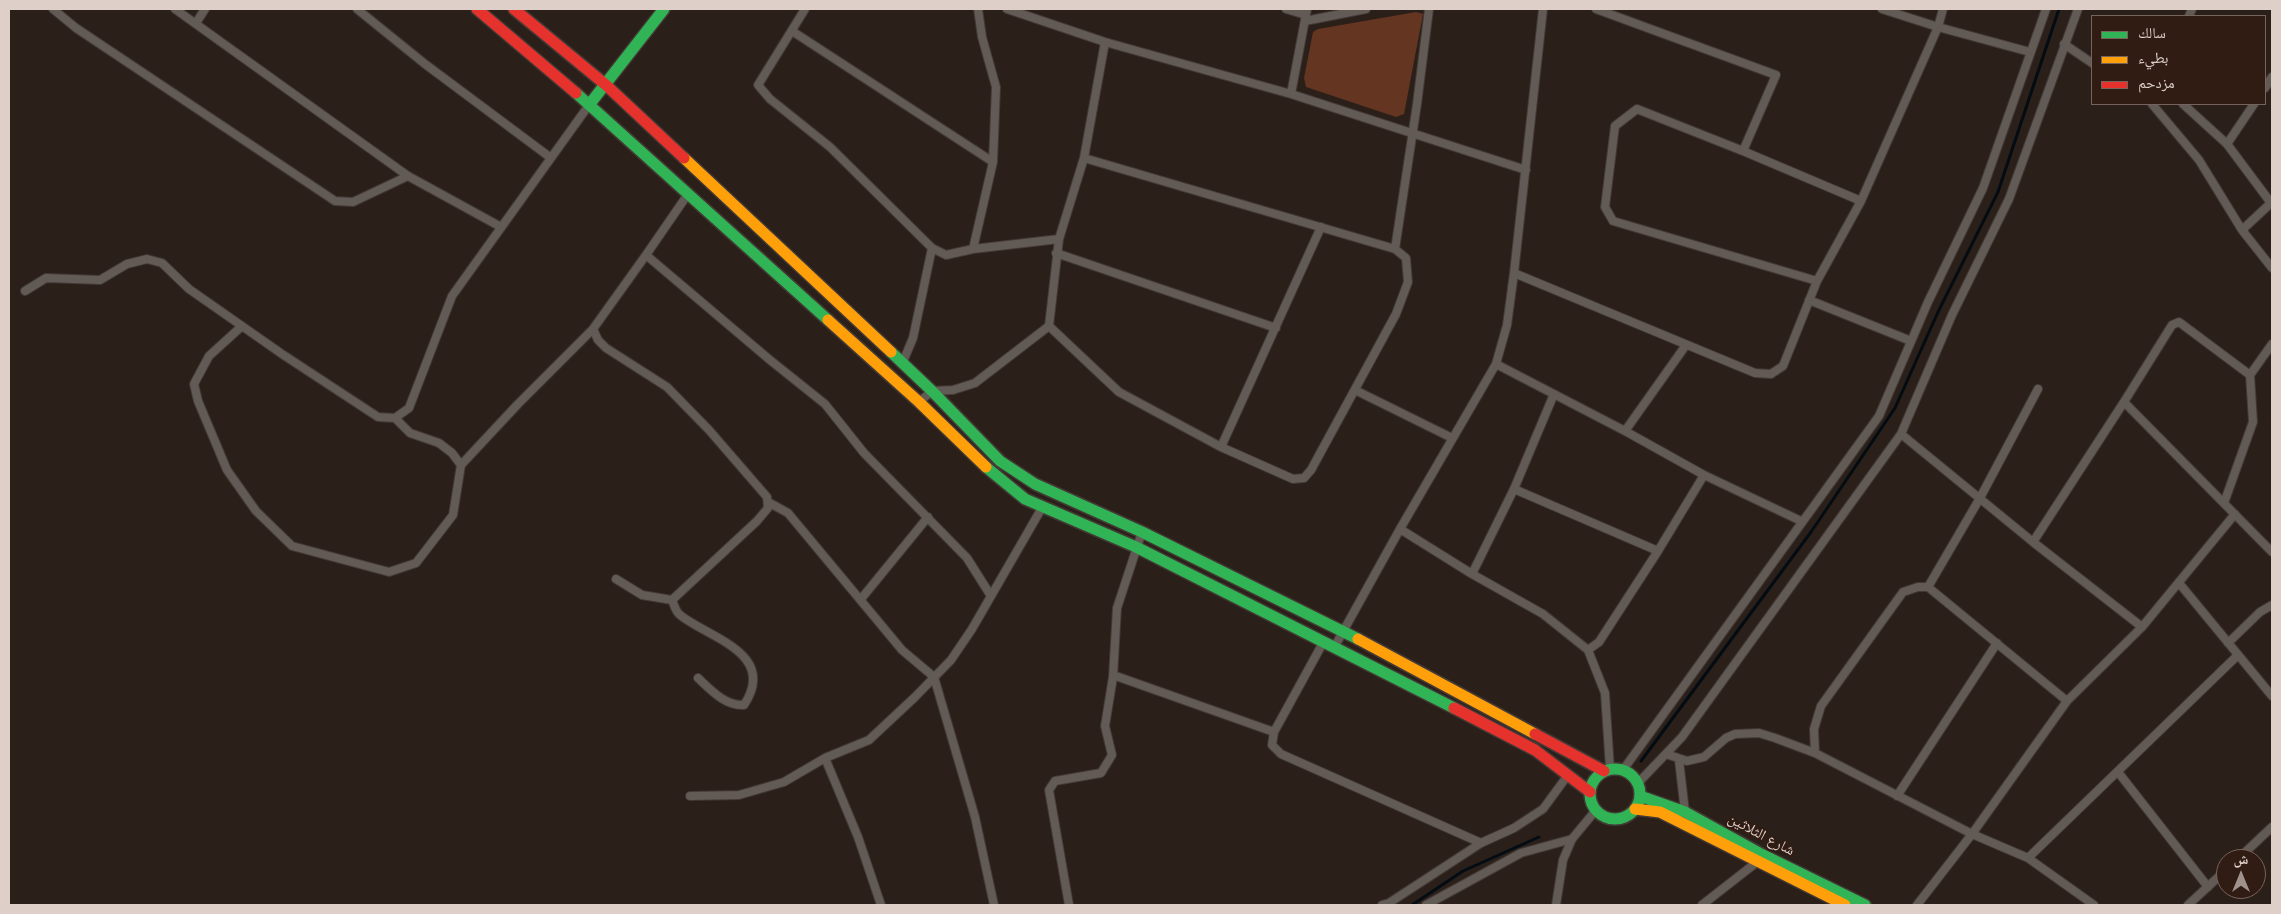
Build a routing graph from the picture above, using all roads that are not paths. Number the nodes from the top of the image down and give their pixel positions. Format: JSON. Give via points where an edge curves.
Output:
{"nodes":[{"id":1,"x":53,"y":9,"type":"edge"},
{"id":2,"x":175,"y":9,"type":"edge"},
{"id":3,"x":205,"y":9,"type":"edge"},
{"id":4,"x":357,"y":9,"type":"edge"},
{"id":5,"x":477,"y":9,"type":"edge"},
{"id":6,"x":514,"y":9,"type":"edge"},
{"id":7,"x":664,"y":9,"type":"edge"},
{"id":8,"x":805,"y":9,"type":"edge"},
{"id":9,"x":978,"y":9,"type":"edge"},
{"id":10,"x":1007,"y":9,"type":"edge"},
{"id":11,"x":1286,"y":9,"type":"edge"},
{"id":12,"x":1366,"y":9,"type":"edge"},
{"id":13,"x":1429,"y":9,"type":"edge"},
{"id":14,"x":1543,"y":9,"type":"edge"},
{"id":15,"x":1596,"y":9,"type":"edge"},
{"id":16,"x":1882,"y":9,"type":"edge"},
{"id":17,"x":1943,"y":9,"type":"edge"},
{"id":18,"x":2045,"y":9,"type":"edge"},
{"id":19,"x":2078,"y":9,"type":"edge"},
{"id":20,"x":1306,"y":15,"type":"edge"},
{"id":21,"x":196,"y":23,"type":"junction"},
{"id":22,"x":1938,"y":27,"type":"junction"},
{"id":23,"x":792,"y":31,"type":"junction"},
{"id":24,"x":1106,"y":42,"type":"junction"},
{"id":25,"x":2064,"y":44,"type":"junction"},
{"id":26,"x":2030,"y":52,"type":"junction"},
{"id":27,"x":2091,"y":62,"type":"edge"},
{"id":28,"x":606,"y":85,"type":"junction"},
{"id":29,"x":1291,"y":94,"type":"junction"},
{"id":30,"x":590,"y":105,"type":"junction"},
{"id":31,"x":2153,"y":105,"type":"edge"},
{"id":32,"x":2184,"y":105,"type":"edge"},
{"id":33,"x":2253,"y":105,"type":"edge"},
{"id":34,"x":1412,"y":133,"type":"junction"},
{"id":35,"x":2227,"y":144,"type":"junction"},
{"id":36,"x":1743,"y":151,"type":"junction"},
{"id":37,"x":551,"y":158,"type":"junction"},
{"id":38,"x":1084,"y":158,"type":"junction"},
{"id":39,"x":993,"y":162,"type":"junction"},
{"id":40,"x":1526,"y":170,"type":"junction"},
{"id":41,"x":408,"y":176,"type":"junction"},
{"id":42,"x":688,"y":194,"type":"junction"},
{"id":43,"x":1861,"y":201,"type":"junction"},
{"id":44,"x":2272,"y":202,"type":"edge"},
{"id":45,"x":1321,"y":227,"type":"junction"},
{"id":46,"x":501,"y":228,"type":"junction"},
{"id":47,"x":2242,"y":230,"type":"junction"},
{"id":48,"x":1059,"y":238,"type":"junction"},
{"id":49,"x":932,"y":248,"type":"junction"},
{"id":50,"x":1395,"y":248,"type":"junction"},
{"id":51,"x":973,"y":249,"type":"junction"},
{"id":52,"x":1056,"y":253,"type":"junction"},
{"id":53,"x":646,"y":255,"type":"junction"},
{"id":54,"x":2272,"y":268,"type":"edge"},
{"id":55,"x":1514,"y":273,"type":"junction"},
{"id":56,"x":1817,"y":281,"type":"junction"},
{"id":57,"x":25,"y":291,"type":"dead end"},
{"id":58,"x":1809,"y":300,"type":"junction"},
{"id":59,"x":242,"y":326,"type":"junction"},
{"id":60,"x":1049,"y":326,"type":"junction"},
{"id":61,"x":1276,"y":328,"type":"junction"},
{"id":62,"x":592,"y":330,"type":"junction"},
{"id":63,"x":1911,"y":341,"type":"junction"},
{"id":64,"x":2272,"y":344,"type":"edge"},
{"id":65,"x":1686,"y":345,"type":"junction"},
{"id":66,"x":902,"y":364,"type":"junction"},
{"id":67,"x":1496,"y":364,"type":"junction"},
{"id":68,"x":2250,"y":375,"type":"junction"},
{"id":69,"x":2038,"y":389,"type":"dead end"},
{"id":70,"x":1355,"y":390,"type":"junction"},
{"id":71,"x":932,"y":391,"type":"junction"},
{"id":72,"x":1554,"y":394,"type":"junction"},
{"id":73,"x":919,"y":402,"type":"junction"},
{"id":74,"x":2124,"y":402,"type":"junction"},
{"id":75,"x":395,"y":418,"type":"junction"},
{"id":76,"x":1625,"y":431,"type":"junction"},
{"id":77,"x":1901,"y":434,"type":"junction"},
{"id":78,"x":1452,"y":438,"type":"junction"},
{"id":79,"x":1221,"y":447,"type":"junction"},
{"id":80,"x":461,"y":464,"type":"junction"},
{"id":81,"x":1704,"y":474,"type":"junction"},
{"id":82,"x":1514,"y":489,"type":"junction"},
{"id":83,"x":1980,"y":498,"type":"junction"},
{"id":84,"x":768,"y":502,"type":"junction"},
{"id":85,"x":2224,"y":503,"type":"junction"},
{"id":86,"x":1043,"y":506,"type":"junction"},
{"id":87,"x":2235,"y":514,"type":"junction"},
{"id":88,"x":928,"y":517,"type":"junction"},
{"id":89,"x":1801,"y":522,"type":"junction"},
{"id":90,"x":1400,"y":529,"type":"junction"},
{"id":91,"x":1142,"y":532,"type":"junction"},
{"id":92,"x":2033,"y":542,"type":"junction"},
{"id":93,"x":1136,"y":547,"type":"junction"},
{"id":94,"x":1658,"y":551,"type":"junction"},
{"id":95,"x":2272,"y":552,"type":"edge"},
{"id":96,"x":1472,"y":574,"type":"junction"},
{"id":97,"x":616,"y":579,"type":"dead end"},
{"id":98,"x":2179,"y":583,"type":"junction"},
{"id":99,"x":1928,"y":587,"type":"junction"},
{"id":100,"x":991,"y":596,"type":"junction"},
{"id":101,"x":861,"y":599,"type":"junction"},
{"id":102,"x":672,"y":600,"type":"junction"},
{"id":103,"x":2272,"y":605,"type":"edge"},
{"id":104,"x":2142,"y":627,"type":"junction"},
{"id":105,"x":1344,"y":631,"type":"junction"},
{"id":106,"x":1324,"y":641,"type":"junction"},
{"id":107,"x":1997,"y":643,"type":"junction"},
{"id":108,"x":2228,"y":643,"type":"junction"},
{"id":109,"x":1335,"y":646,"type":"junction"},
{"id":110,"x":1588,"y":650,"type":"junction"},
{"id":111,"x":2238,"y":656,"type":"junction"},
{"id":112,"x":1113,"y":675,"type":"junction"},
{"id":113,"x":934,"y":677,"type":"junction"},
{"id":114,"x":698,"y":678,"type":"dead end"},
{"id":115,"x":2272,"y":696,"type":"edge"},
{"id":116,"x":2067,"y":700,"type":"junction"},
{"id":117,"x":1274,"y":732,"type":"junction"},
{"id":118,"x":1815,"y":753,"type":"junction"},
{"id":119,"x":1666,"y":754,"type":"junction"},
{"id":120,"x":825,"y":758,"type":"junction"},
{"id":121,"x":1679,"y":760,"type":"junction"},
{"id":122,"x":1607,"y":770,"type":"junction"},
{"id":123,"x":1624,"y":770,"type":"junction"},
{"id":124,"x":2118,"y":772,"type":"junction"},
{"id":125,"x":1568,"y":775,"type":"junction"},
{"id":126,"x":1638,"y":783,"type":"junction"},
{"id":127,"x":1590,"y":792,"type":"junction"},
{"id":128,"x":690,"y":796,"type":"dead end"},
{"id":129,"x":1640,"y":796,"type":"junction"},
{"id":130,"x":1897,"y":796,"type":"junction"},
{"id":131,"x":1635,"y":808,"type":"junction"},
{"id":132,"x":1596,"y":810,"type":"junction"},
{"id":133,"x":1684,"y":812,"type":"junction"},
{"id":134,"x":2272,"y":826,"type":"edge"},
{"id":135,"x":1972,"y":834,"type":"junction"},
{"id":136,"x":1572,"y":839,"type":"junction"},
{"id":137,"x":1481,"y":843,"type":"junction"},
{"id":138,"x":2248,"y":849,"type":"edge"},
{"id":139,"x":2028,"y":858,"type":"junction"},
{"id":140,"x":1756,"y":862,"type":"junction"},
{"id":141,"x":2216,"y":879,"type":"edge"},
{"id":142,"x":2208,"y":887,"type":"junction"},
{"id":143,"x":881,"y":905,"type":"edge"},
{"id":144,"x":994,"y":905,"type":"edge"},
{"id":145,"x":1069,"y":905,"type":"edge"},
{"id":146,"x":1382,"y":905,"type":"edge"},
{"id":147,"x":1426,"y":905,"type":"edge"},
{"id":148,"x":1556,"y":905,"type":"edge"},
{"id":149,"x":1702,"y":905,"type":"edge"},
{"id":150,"x":1845,"y":905,"type":"edge"},
{"id":151,"x":1865,"y":905,"type":"edge"},
{"id":152,"x":1917,"y":905,"type":"edge"},
{"id":153,"x":2094,"y":905,"type":"edge"},
{"id":154,"x":2188,"y":905,"type":"edge"}],
"edges":[{"from":1,"to":41,"type":"street","via":[[76,28],[335,201],[353,202]]},
{"from":2,"to":21,"type":"street"},
{"from":3,"to":21,"type":"street"},
{"from":4,"to":37,"type":"street"},
{"from":5,"to":30,"type":"main road"},
{"from":6,"to":28,"type":"main road"},
{"from":7,"to":28,"type":"main road"},
{"from":8,"to":23,"type":"street"},
{"from":9,"to":39,"type":"street","via":[[996,87]]},
{"from":10,"to":24,"type":"street"},
{"from":11,"to":20,"type":"street"},
{"from":12,"to":20,"type":"street"},
{"from":13,"to":34,"type":"street"},
{"from":14,"to":40,"type":"street"},
{"from":15,"to":36,"type":"street","via":[[1776,75]]},
{"from":16,"to":22,"type":"street"},
{"from":17,"to":22,"type":"street"},
{"from":18,"to":26,"type":"street"},
{"from":19,"to":25,"type":"street"},
{"from":20,"to":29,"type":"street"},
{"from":21,"to":41,"type":"street"},
{"from":22,"to":26,"type":"street"},
{"from":22,"to":43,"type":"street"},
{"from":23,"to":39,"type":"street"},
{"from":23,"to":49,"type":"street","via":[[758,84],[770,99],[830,147]]},
{"from":24,"to":29,"type":"street"},
{"from":24,"to":38,"type":"street"},
{"from":25,"to":27,"type":"street"},
{"from":25,"to":77,"type":"street","via":[[2009,198],[1952,315]]},
{"from":26,"to":63,"type":"street","via":[[1983,188]]},
{"from":28,"to":30,"type":"main road"},
{"from":28,"to":66,"type":"main road"},
{"from":29,"to":34,"type":"street"},
{"from":30,"to":37,"type":"street"},
{"from":30,"to":42,"type":"main road"},
{"from":31,"to":47,"type":"street","via":[[2199,160]]},
{"from":32,"to":35,"type":"street"},
{"from":33,"to":35,"type":"street"},
{"from":34,"to":40,"type":"street"},
{"from":34,"to":50,"type":"street"},
{"from":35,"to":44,"type":"street"},
{"from":36,"to":43,"type":"street"},
{"from":36,"to":56,"type":"street","via":[[1637,109],[1615,126],[1605,207],[1613,221]]},
{"from":37,"to":46,"type":"street"},
{"from":38,"to":45,"type":"street"},
{"from":38,"to":48,"type":"street"},
{"from":39,"to":51,"type":"street"},
{"from":40,"to":55,"type":"street"},
{"from":41,"to":46,"type":"street"},
{"from":42,"to":53,"type":"street"},
{"from":42,"to":73,"type":"main road"},
{"from":43,"to":56,"type":"street"},
{"from":44,"to":47,"type":"street"},
{"from":45,"to":50,"type":"street"},
{"from":45,"to":61,"type":"street"},
{"from":46,"to":75,"type":"street","via":[[452,296],[409,408]]},
{"from":47,"to":54,"type":"street"},
{"from":48,"to":51,"type":"street"},
{"from":48,"to":52,"type":"street"},
{"from":49,"to":51,"type":"street","via":[[946,254]]},
{"from":49,"to":66,"type":"street","via":[[913,338]]},
{"from":50,"to":70,"type":"street","via":[[1406,258],[1408,282],[1396,314]]},
{"from":52,"to":60,"type":"street"},
{"from":52,"to":61,"type":"street"},
{"from":53,"to":62,"type":"street"},
{"from":53,"to":88,"type":"street","via":[[825,404],[864,454]]},
{"from":55,"to":65,"type":"street"},
{"from":55,"to":67,"type":"street","via":[[1507,325]]},
{"from":56,"to":58,"type":"street"},
{"from":57,"to":59,"type":"street","via":[[46,278],[100,280],[127,264],[147,259],[162,263],[189,289]]},
{"from":58,"to":63,"type":"street"},
{"from":58,"to":65,"type":"street","via":[[1783,366],[1771,374],[1755,373]]},
{"from":59,"to":75,"type":"street","via":[[378,417]]},
{"from":59,"to":80,"type":"street","via":[[209,356],[194,384],[227,470],[256,511],[292,546],[389,572],[416,563],[453,515]]},
{"from":60,"to":71,"type":"street","via":[[975,383],[954,390]]},
{"from":60,"to":79,"type":"street","via":[[1119,392]]},
{"from":61,"to":79,"type":"street"},
{"from":62,"to":80,"type":"street"},
{"from":62,"to":84,"type":"street","via":[[606,348],[667,387],[709,430]]},
{"from":63,"to":89,"type":"street","via":[[1879,416]]},
{"from":64,"to":68,"type":"street"},
{"from":65,"to":76,"type":"street"},
{"from":66,"to":71,"type":"main road"},
{"from":67,"to":72,"type":"street"},
{"from":67,"to":78,"type":"street"},
{"from":68,"to":74,"type":"street","via":[[2180,322],[2172,325]]},
{"from":68,"to":85,"type":"street","via":[[2253,422]]},
{"from":69,"to":83,"type":"street"},
{"from":70,"to":78,"type":"street"},
{"from":70,"to":79,"type":"street","via":[[1312,470],[1304,478],[1293,479]]},
{"from":71,"to":73,"type":"street"},
{"from":71,"to":91,"type":"main road","via":[[1000,461],[1036,484]]},
{"from":72,"to":76,"type":"street"},
{"from":72,"to":82,"type":"street"},
{"from":73,"to":86,"type":"main road","via":[[992,473],[1025,498]]},
{"from":74,"to":85,"type":"street"},
{"from":74,"to":92,"type":"street"},
{"from":75,"to":80,"type":"street","via":[[410,433],[439,443]]},
{"from":76,"to":81,"type":"street"},
{"from":77,"to":83,"type":"street"},
{"from":77,"to":119,"type":"street","via":[[1682,737]]},
{"from":78,"to":90,"type":"street"},
{"from":81,"to":89,"type":"street"},
{"from":81,"to":94,"type":"street"},
{"from":82,"to":94,"type":"street"},
{"from":82,"to":96,"type":"street"},
{"from":83,"to":92,"type":"street"},
{"from":83,"to":99,"type":"street"},
{"from":84,"to":101,"type":"street","via":[[788,513]]},
{"from":84,"to":102,"type":"street","via":[[768,508],[757,521]]},
{"from":85,"to":87,"type":"street"},
{"from":86,"to":93,"type":"main road"},
{"from":86,"to":100,"type":"street"},
{"from":87,"to":95,"type":"street"},
{"from":87,"to":98,"type":"street"},
{"from":88,"to":100,"type":"street","via":[[966,558]]},
{"from":88,"to":101,"type":"street"},
{"from":89,"to":123,"type":"street"},
{"from":90,"to":96,"type":"street"},
{"from":90,"to":105,"type":"street"},
{"from":91,"to":93,"type":"street"},
{"from":91,"to":105,"type":"main road"},
{"from":92,"to":104,"type":"street"},
{"from":93,"to":106,"type":"main road"},
{"from":93,"to":112,"type":"street","via":[[1117,608]]},
{"from":94,"to":110,"type":"street","via":[[1599,642]]},
{"from":96,"to":110,"type":"street","via":[[1543,614]]},
{"from":97,"to":102,"type":"street","via":[[642,595]]},
{"from":98,"to":104,"type":"street"},
{"from":98,"to":108,"type":"street"},
{"from":99,"to":107,"type":"street"},
{"from":99,"to":118,"type":"street","via":[[1903,592],[1820,706],[1814,729]]},
{"from":100,"to":113,"type":"street","via":[[951,660]]},
{"from":101,"to":113,"type":"street","via":[[902,650]]},
{"from":102,"to":114,"type":"street","via":[[677,612],[725,640],[742,654],[751,670],[753,685],[744,705],[735,705],[718,696]]},
{"from":103,"to":108,"type":"street","via":[[2260,612]]},
{"from":104,"to":116,"type":"street"},
{"from":105,"to":109,"type":"street"},
{"from":105,"to":122,"type":"main road"},
{"from":106,"to":109,"type":"main road"},
{"from":106,"to":117,"type":"street"},
{"from":107,"to":116,"type":"street"},
{"from":107,"to":130,"type":"street"},
{"from":108,"to":111,"type":"street"},
{"from":109,"to":125,"type":"main road","via":[[1535,750]]},
{"from":110,"to":122,"type":"street","via":[[1604,693]]},
{"from":111,"to":115,"type":"street"},
{"from":111,"to":124,"type":"street"},
{"from":112,"to":117,"type":"street"},
{"from":112,"to":145,"type":"street","via":[[1105,726],[1112,755],[1101,773],[1055,781],[1049,790]]},
{"from":113,"to":120,"type":"street","via":[[869,740]]},
{"from":113,"to":144,"type":"street","via":[[975,817]]},
{"from":116,"to":135,"type":"street"},
{"from":117,"to":137,"type":"street","via":[[1272,745],[1281,754]]},
{"from":118,"to":121,"type":"street","via":[[1760,733],[1745,733],[1726,738],[1704,757]]},
{"from":118,"to":130,"type":"street"},
{"from":119,"to":121,"type":"street"},
{"from":119,"to":126,"type":"street"},
{"from":120,"to":128,"type":"street","via":[[784,782],[739,795]]},
{"from":120,"to":143,"type":"street","via":[[858,837]]},
{"from":121,"to":133,"type":"street"},
{"from":122,"to":123,"type":"main road"},
{"from":122,"to":127,"type":"main road","via":[[1594,780]]},
{"from":123,"to":126,"type":"main road"},
{"from":124,"to":139,"type":"street"},
{"from":124,"to":142,"type":"street"},
{"from":125,"to":127,"type":"main road"},
{"from":125,"to":137,"type":"street","via":[[1543,809],[1514,828]]},
{"from":126,"to":129,"type":"main road"},
{"from":127,"to":132,"type":"main road"},
{"from":129,"to":131,"type":"main road"},
{"from":129,"to":133,"type":"main road","name":"شارع الثلاثين"},
{"from":130,"to":135,"type":"street"},
{"from":131,"to":132,"type":"main road","via":[[1626,816],[1614,819]]},
{"from":131,"to":140,"type":"main road","name":"شارع الثلاثين","via":[[1660,812]]},
{"from":132,"to":136,"type":"street"},
{"from":133,"to":151,"type":"main road","name":"شارع الثلاثين"},
{"from":134,"to":138,"type":"street"},
{"from":135,"to":139,"type":"street"},
{"from":135,"to":152,"type":"street"},
{"from":136,"to":147,"type":"street","via":[[1521,853]]},
{"from":136,"to":148,"type":"street","via":[[1563,860]]},
{"from":137,"to":146,"type":"street"},
{"from":139,"to":153,"type":"street"},
{"from":140,"to":149,"type":"street"},
{"from":140,"to":150,"type":"main road","name":"شارع الثلاثين"},
{"from":141,"to":142,"type":"street"},
{"from":142,"to":154,"type":"street"}]}
